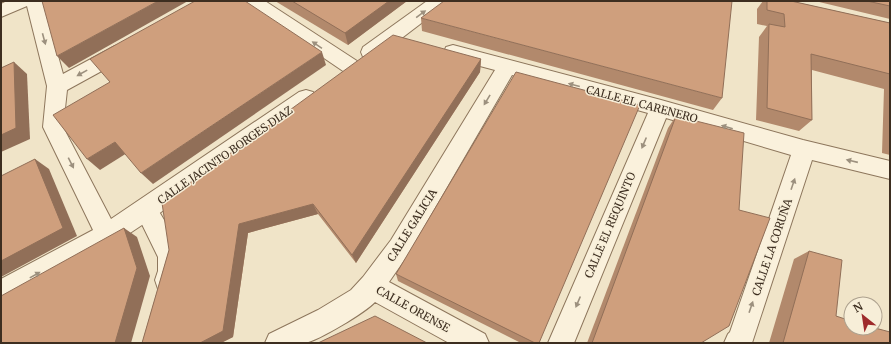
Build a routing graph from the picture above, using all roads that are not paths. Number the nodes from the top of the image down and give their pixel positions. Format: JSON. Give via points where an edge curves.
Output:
{"nodes":[{"id":1,"x":22,"y":1,"type":"edge"},
{"id":2,"x":34,"y":1,"type":"edge"},
{"id":3,"x":252,"y":1,"type":"edge"},
{"id":4,"x":439,"y":1,"type":"edge"},
{"id":5,"x":1,"y":11,"type":"edge"},
{"id":6,"x":397,"y":32,"type":"junction"},
{"id":7,"x":416,"y":42,"type":"edge"},
{"id":8,"x":134,"y":45,"type":"edge"},
{"id":9,"x":438,"y":48,"type":"edge"},
{"id":10,"x":350,"y":66,"type":"junction"},
{"id":11,"x":507,"y":67,"type":"junction"},
{"id":12,"x":57,"y":86,"type":"junction"},
{"id":13,"x":661,"y":108,"type":"junction"},
{"id":14,"x":803,"y":149,"type":"junction"},
{"id":15,"x":890,"y":170,"type":"edge"},
{"id":16,"x":146,"y":210,"type":"junction"},
{"id":17,"x":107,"y":235,"type":"junction"},
{"id":18,"x":372,"y":286,"type":"junction"},
{"id":19,"x":1,"y":293,"type":"edge"},
{"id":20,"x":162,"y":300,"type":"edge"},
{"id":21,"x":278,"y":343,"type":"edge"},
{"id":22,"x":476,"y":343,"type":"edge"},
{"id":23,"x":561,"y":343,"type":"edge"},
{"id":24,"x":738,"y":343,"type":"edge"}],
"edges":[{"from":1,"to":5,"type":"street"},
{"from":2,"to":12,"type":"street","one_way":true},
{"from":10,"to":3,"type":"street","one_way":true},
{"from":6,"to":4,"type":"street","name":"CALLE JACINTO BORGES DIAZ","one_way":true},
{"from":6,"to":7,"type":"street"},
{"from":6,"to":10,"type":"street","name":"CALLE JACINTO BORGES DIAZ"},
{"from":8,"to":12,"type":"street","one_way":true},
{"from":9,"to":11,"type":"street","name":"CALLE EL CARENERO"},
{"from":10,"to":16,"type":"street","name":"CALLE JACINTO BORGES DIAZ"},
{"from":13,"to":11,"type":"street","name":"CALLE EL CARENERO","one_way":true},
{"from":11,"to":18,"type":"street","name":"CALLE GALICIA","one_way":true,"via":[[399,248]]},
{"from":12,"to":17,"type":"street","one_way":true,"via":[[53,127]]},
{"from":14,"to":13,"type":"street","name":"CALLE EL CARENERO","one_way":true},
{"from":13,"to":23,"type":"street","name":"CALLE EL REQUINTO","one_way":true,"via":[[652,124]]},
{"from":15,"to":14,"type":"street","name":"CALLE EL CARENERO","one_way":true},
{"from":24,"to":14,"type":"street","name":"CALLE LA CORUÑA","one_way":true},
{"from":16,"to":17,"type":"street","name":"CALLE JACINTO BORGES DIAZ"},
{"from":16,"to":20,"type":"street","via":[[170,256],[170,271]]},
{"from":19,"to":17,"type":"street","name":"CALLE JACINTO BORGES DIAZ","one_way":true},
{"from":18,"to":21,"type":"street","name":"CALLE GALICIA","via":[[360,299],[334,315]]},
{"from":18,"to":22,"type":"street","name":"CALLE ORENSE"}]}
